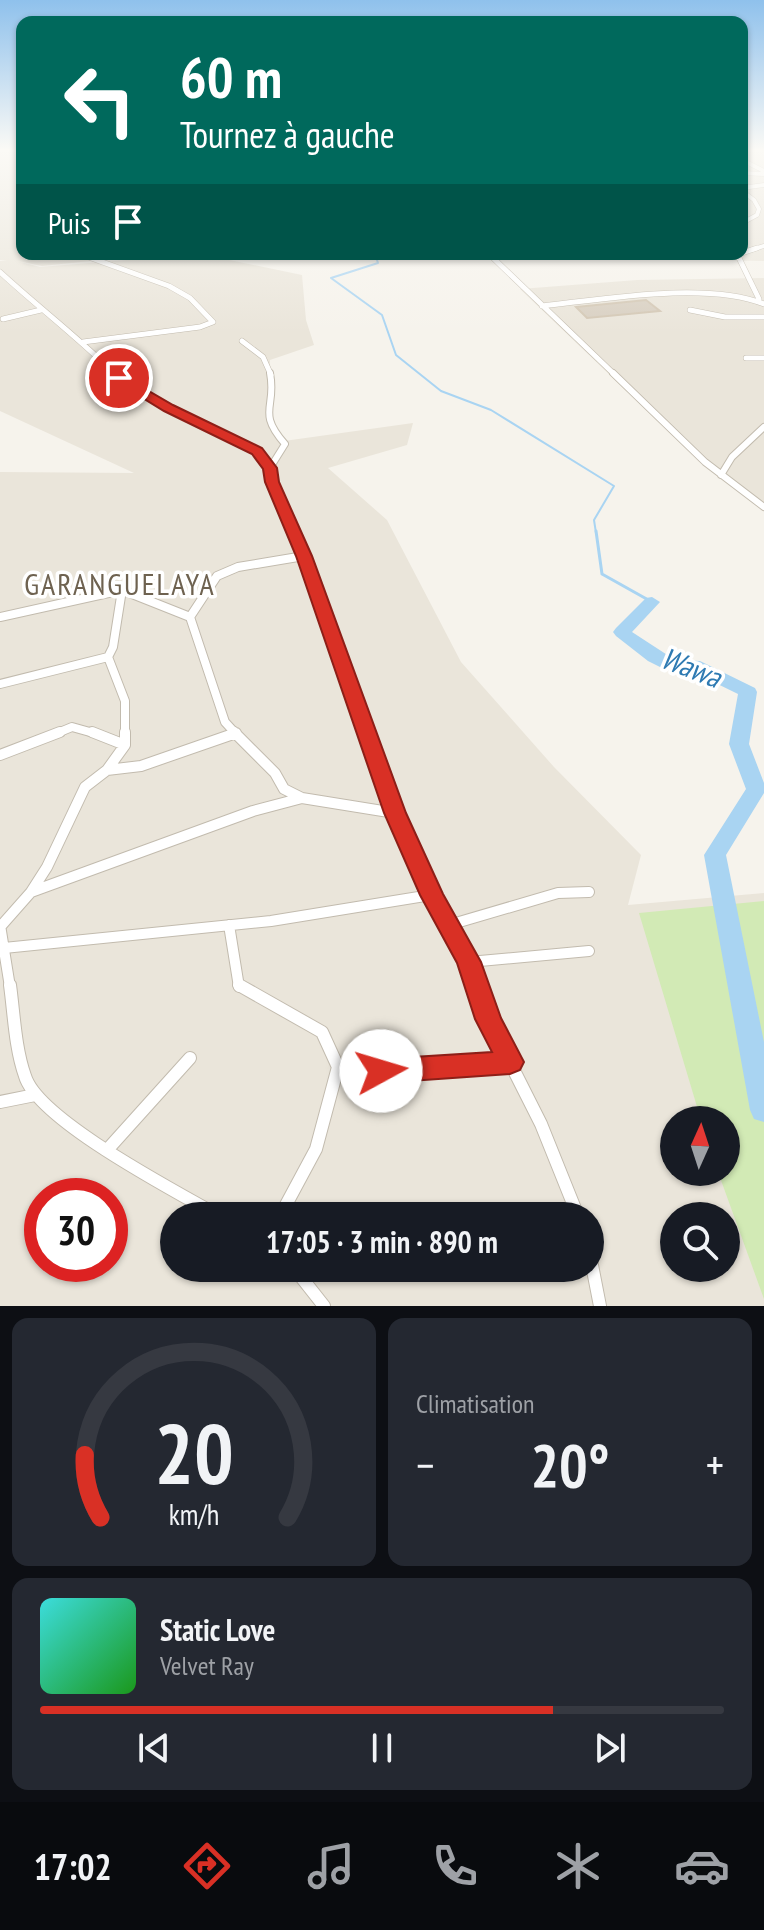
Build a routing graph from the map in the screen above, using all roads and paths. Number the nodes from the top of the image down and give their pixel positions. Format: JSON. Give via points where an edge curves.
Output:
{"nodes":[{"id":1,"x":99,"y":260,"type":"edge"},
{"id":2,"x":495,"y":260,"type":"edge"},
{"id":3,"x":740,"y":260,"type":"edge"},
{"id":4,"x":0,"y":272,"type":"edge"},
{"id":5,"x":757,"y":298,"type":"junction"},
{"id":6,"x":764,"y":301,"type":"edge"},
{"id":7,"x":542,"y":306,"type":"junction"},
{"id":8,"x":41,"y":310,"type":"junction"},
{"id":9,"x":690,"y":310,"type":"dead end"},
{"id":10,"x":764,"y":317,"type":"edge"},
{"id":11,"x":3,"y":319,"type":"dead end"},
{"id":12,"x":242,"y":341,"type":"dead end"},
{"id":13,"x":83,"y":342,"type":"junction"},
{"id":14,"x":746,"y":358,"type":"dead end"},
{"id":15,"x":764,"y":358,"type":"edge"},
{"id":16,"x":764,"y":427,"type":"edge"},
{"id":17,"x":270,"y":468,"type":"junction"},
{"id":18,"x":721,"y":475,"type":"junction"},
{"id":19,"x":764,"y":507,"type":"edge"},
{"id":20,"x":304,"y":556,"type":"junction"},
{"id":21,"x":122,"y":590,"type":"junction"},
{"id":22,"x":0,"y":617,"type":"edge"},
{"id":23,"x":190,"y":617,"type":"junction"},
{"id":24,"x":108,"y":657,"type":"junction"},
{"id":25,"x":0,"y":684,"type":"edge"},
{"id":26,"x":236,"y":733,"type":"junction"},
{"id":27,"x":125,"y":745,"type":"junction"},
{"id":28,"x":0,"y":755,"type":"edge"},
{"id":29,"x":107,"y":770,"type":"junction"},
{"id":30,"x":302,"y":798,"type":"junction"},
{"id":31,"x":395,"y":813,"type":"junction"},
{"id":32,"x":31,"y":892,"type":"junction"},
{"id":33,"x":589,"y":892,"type":"dead end"},
{"id":34,"x":431,"y":895,"type":"junction"},
{"id":35,"x":229,"y":925,"type":"junction"},
{"id":36,"x":449,"y":925,"type":"junction"},
{"id":37,"x":2,"y":935,"type":"edge"},
{"id":38,"x":589,"y":951,"type":"dead end"},
{"id":39,"x":469,"y":962,"type":"junction"},
{"id":40,"x":190,"y":1058,"type":"dead end"},
{"id":41,"x":510,"y":1062,"type":"junction"},
{"id":42,"x":338,"y":1067,"type":"junction"},
{"id":43,"x":35,"y":1095,"type":"junction"},
{"id":44,"x":0,"y":1102,"type":"edge"},
{"id":45,"x":108,"y":1149,"type":"junction"},
{"id":46,"x":196,"y":1202,"type":"edge"},
{"id":47,"x":288,"y":1202,"type":"edge"},
{"id":48,"x":572,"y":1202,"type":"edge"},
{"id":49,"x":305,"y":1282,"type":"edge"},
{"id":50,"x":595,"y":1282,"type":"edge"},
{"id":51,"x":324,"y":1306,"type":"edge"},
{"id":52,"x":600,"y":1306,"type":"edge"}],
"edges":[{"from":1,"to":13,"type":"street","via":[[171,286],[213,322]]},
{"from":2,"to":7,"type":"street"},
{"from":3,"to":5,"type":"street"},
{"from":4,"to":8,"type":"street"},
{"from":5,"to":6,"type":"street"},
{"from":5,"to":7,"type":"street","via":[[643,296]]},
{"from":7,"to":18,"type":"street"},
{"from":8,"to":11,"type":"street"},
{"from":8,"to":13,"type":"street"},
{"from":9,"to":10,"type":"street"},
{"from":12,"to":17,"type":"street","via":[[267,360],[271,375],[267,414],[285,444]]},
{"from":13,"to":17,"type":"street","via":[[119,378],[257,451]]},
{"from":14,"to":15,"type":"street"},
{"from":16,"to":18,"type":"street"},
{"from":17,"to":20,"type":"street"},
{"from":18,"to":19,"type":"street"},
{"from":20,"to":23,"type":"street","via":[[238,567],[217,576]]},
{"from":20,"to":31,"type":"street"},
{"from":21,"to":22,"type":"street"},
{"from":21,"to":23,"type":"street"},
{"from":21,"to":24,"type":"street"},
{"from":23,"to":26,"type":"street","via":[[220,711]]},
{"from":24,"to":25,"type":"street"},
{"from":24,"to":27,"type":"street","via":[[125,701]]},
{"from":26,"to":29,"type":"street","via":[[151,763]]},
{"from":26,"to":30,"type":"street","via":[[284,789]]},
{"from":27,"to":28,"type":"street","via":[[80,727]]},
{"from":27,"to":29,"type":"street"},
{"from":29,"to":32,"type":"street","via":[[85,787]]},
{"from":30,"to":31,"type":"street"},
{"from":30,"to":32,"type":"street"},
{"from":31,"to":34,"type":"street"},
{"from":32,"to":37,"type":"street"},
{"from":33,"to":36,"type":"street","via":[[558,893]]},
{"from":34,"to":35,"type":"street"},
{"from":34,"to":36,"type":"street"},
{"from":35,"to":37,"type":"street"},
{"from":35,"to":42,"type":"street","via":[[239,987],[322,1032]]},
{"from":36,"to":39,"type":"street"},
{"from":37,"to":43,"type":"street","via":[[25,1079]]},
{"from":38,"to":39,"type":"street"},
{"from":39,"to":41,"type":"street","via":[[488,1019]]},
{"from":40,"to":45,"type":"street"},
{"from":41,"to":42,"type":"street","via":[[381,1071]]},
{"from":41,"to":48,"type":"street"},
{"from":42,"to":47,"type":"street","via":[[316,1149]]},
{"from":43,"to":44,"type":"street"},
{"from":43,"to":45,"type":"street"},
{"from":45,"to":46,"type":"street"},
{"from":49,"to":51,"type":"street"},
{"from":50,"to":52,"type":"street"}]}
